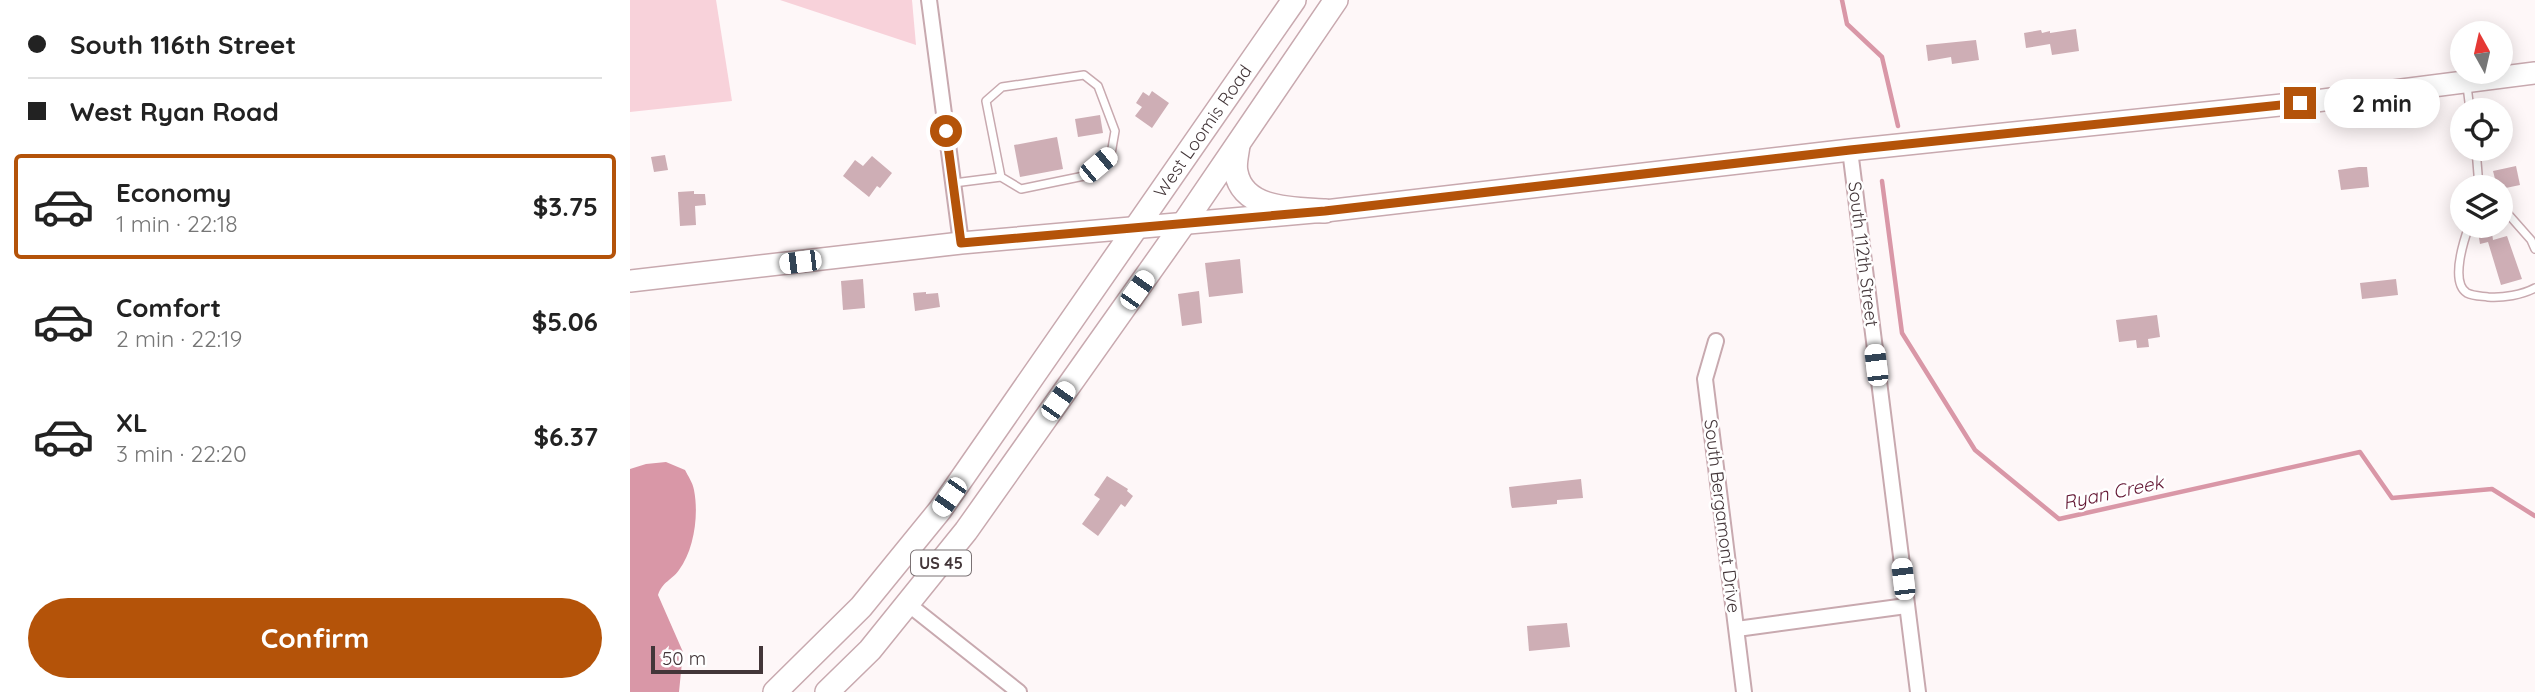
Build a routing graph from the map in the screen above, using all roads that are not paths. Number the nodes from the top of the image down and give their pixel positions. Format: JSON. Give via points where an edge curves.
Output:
{"nodes":[{"id":1,"x":929,"y":0,"type":"edge"},
{"id":2,"x":1294,"y":0,"type":"edge"},
{"id":3,"x":1336,"y":0,"type":"edge"},
{"id":4,"x":2535,"y":72,"type":"edge"},
{"id":5,"x":2513,"y":75,"type":"edge"},
{"id":6,"x":2450,"y":84,"type":"edge"},
{"id":7,"x":1238,"y":145,"type":"junction"},
{"id":8,"x":1850,"y":150,"type":"junction"},
{"id":9,"x":1001,"y":177,"type":"junction"},
{"id":10,"x":953,"y":183,"type":"junction"},
{"id":11,"x":1325,"y":211,"type":"junction"},
{"id":12,"x":2513,"y":220,"type":"edge"},
{"id":13,"x":1184,"y":223,"type":"junction"},
{"id":14,"x":1137,"y":228,"type":"junction"},
{"id":15,"x":2464,"y":238,"type":"edge"},
{"id":16,"x":961,"y":243,"type":"junction"},
{"id":17,"x":2535,"y":248,"type":"edge"},
{"id":18,"x":630,"y":281,"type":"edge"},
{"id":19,"x":2535,"y":288,"type":"edge"},
{"id":20,"x":1716,"y":341,"type":"dead end"},
{"id":21,"x":958,"y":485,"type":"junction"},
{"id":22,"x":986,"y":503,"type":"junction"},
{"id":23,"x":908,"y":604,"type":"junction"},
{"id":24,"x":1906,"y":606,"type":"junction"},
{"id":25,"x":1737,"y":629,"type":"junction"},
{"id":26,"x":775,"y":692,"type":"edge"},
{"id":27,"x":827,"y":692,"type":"edge"},
{"id":28,"x":1019,"y":692,"type":"edge"},
{"id":29,"x":1744,"y":692,"type":"edge"},
{"id":30,"x":1918,"y":692,"type":"edge"}],
"edges":[{"from":1,"to":10,"type":"street"},
{"from":2,"to":14,"type":"main road","name":"West Loomis Road","number":"US 45"},
{"from":3,"to":7,"type":"main road","name":"West Loomis Road","number":"US 45"},
{"from":4,"to":5,"type":"street"},
{"from":6,"to":8,"type":"street"},
{"from":7,"to":11,"type":"main road","via":[[1235,170],[1248,194],[1276,206]]},
{"from":7,"to":13,"type":"main road","name":"West Loomis Road","number":"US 45"},
{"from":8,"to":11,"type":"street"},
{"from":8,"to":24,"type":"street","name":"South 112th Street"},
{"from":9,"to":9,"type":"lane","via":[[1021,189],[1084,176],[1111,153],[1115,131],[1098,86],[1084,75],[1002,87],[986,101]]},
{"from":9,"to":10,"type":"lane"},
{"from":10,"to":16,"type":"street"},
{"from":11,"to":13,"type":"street"},
{"from":12,"to":17,"type":"lane"},
{"from":13,"to":14,"type":"street"},
{"from":13,"to":22,"type":"main road","name":"West Loomis Road","number":"US 45"},
{"from":14,"to":16,"type":"street"},
{"from":14,"to":21,"type":"main road","name":"West Loomis Road","number":"US 45"},
{"from":15,"to":19,"type":"lane","via":[[2459,280],[2463,290],[2501,298]]},
{"from":16,"to":18,"type":"street"},
{"from":20,"to":25,"type":"street","name":"South Bergamont Drive","via":[[1705,379]]},
{"from":21,"to":22,"type":"main road"},
{"from":21,"to":26,"type":"main road","name":"West Loomis Road","number":"US 45","via":[[861,607]]},
{"from":22,"to":23,"type":"main road","name":"West Loomis Road","number":"US 45"},
{"from":23,"to":27,"type":"main road","name":"West Loomis Road","number":"US 45"},
{"from":23,"to":28,"type":"street"},
{"from":24,"to":25,"type":"street"},
{"from":24,"to":30,"type":"street","name":"South 112th Street"},
{"from":25,"to":29,"type":"street","name":"South Bergamont Drive"}]}
